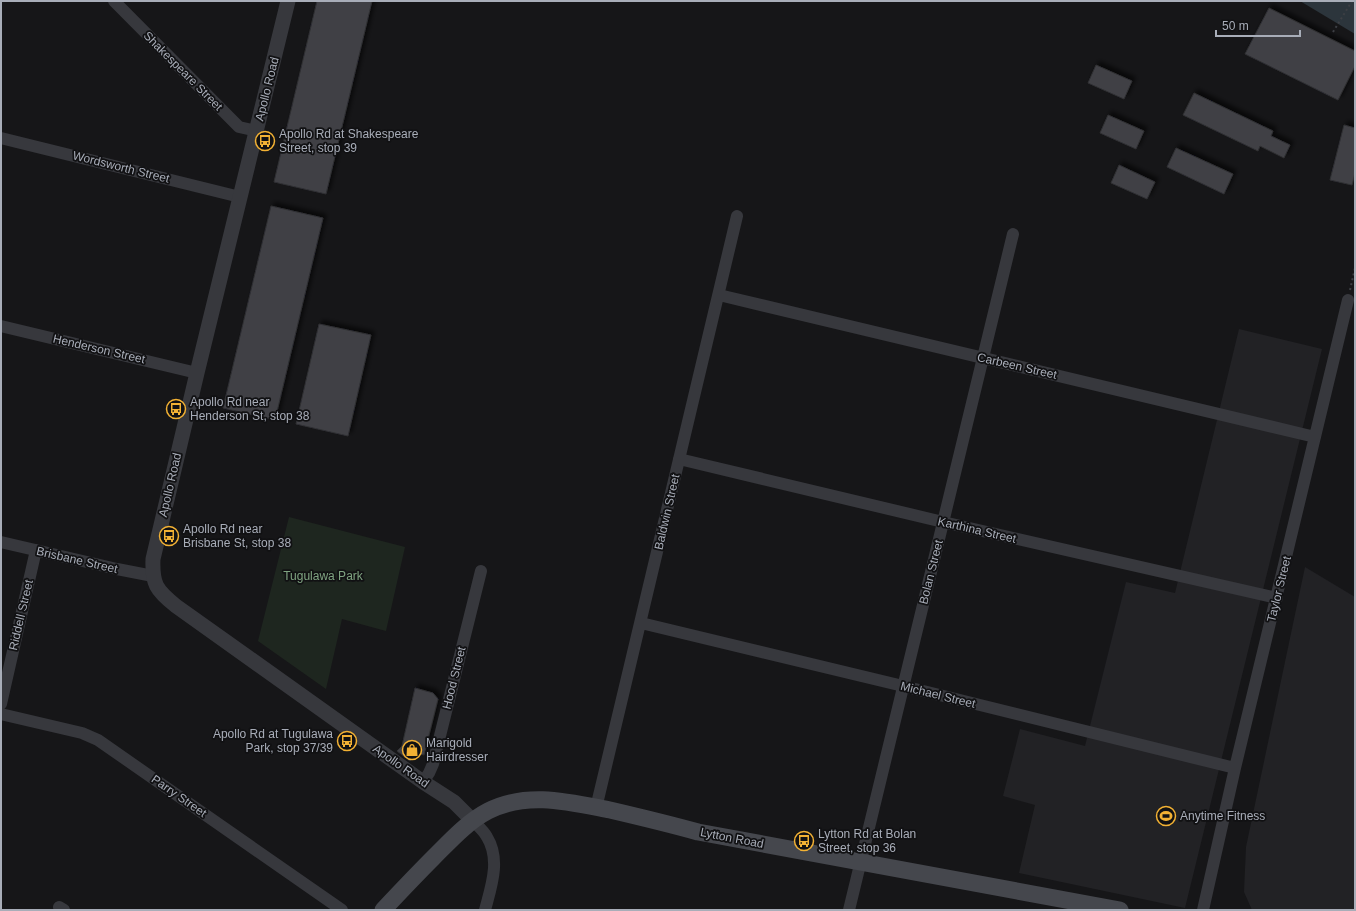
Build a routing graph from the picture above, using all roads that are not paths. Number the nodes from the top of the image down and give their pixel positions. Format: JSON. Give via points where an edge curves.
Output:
{"nodes":[{"id":1,"x":114,"y":1,"type":"edge"},
{"id":2,"x":288,"y":1,"type":"edge"},
{"id":3,"x":257,"y":131,"type":"junction"},
{"id":4,"x":1,"y":138,"type":"edge"},
{"id":5,"x":240,"y":196,"type":"junction"},
{"id":6,"x":737,"y":216,"type":"dead end"},
{"id":7,"x":1013,"y":234,"type":"dead end"},
{"id":8,"x":719,"y":295,"type":"junction"},
{"id":9,"x":1348,"y":300,"type":"road end"},
{"id":10,"x":1,"y":326,"type":"edge"},
{"id":11,"x":983,"y":358,"type":"junction"},
{"id":12,"x":197,"y":373,"type":"junction"},
{"id":13,"x":1315,"y":437,"type":"junction"},
{"id":14,"x":679,"y":459,"type":"junction"},
{"id":15,"x":943,"y":522,"type":"junction"},
{"id":16,"x":1,"y":542,"type":"edge"},
{"id":17,"x":36,"y":550,"type":"junction"},
{"id":18,"x":481,"y":571,"type":"dead end"},
{"id":19,"x":153,"y":576,"type":"junction"},
{"id":20,"x":1277,"y":598,"type":"junction"},
{"id":21,"x":641,"y":623,"type":"junction"},
{"id":22,"x":903,"y":686,"type":"junction"},
{"id":23,"x":1,"y":704,"type":"edge"},
{"id":24,"x":1,"y":714,"type":"edge"},
{"id":25,"x":1235,"y":768,"type":"junction"},
{"id":26,"x":423,"y":782,"type":"junction"},
{"id":27,"x":596,"y":808,"type":"junction"},
{"id":28,"x":473,"y":821,"type":"junction"},
{"id":29,"x":861,"y":862,"type":"junction"},
{"id":30,"x":342,"y":910,"type":"edge"},
{"id":31,"x":382,"y":910,"type":"edge"},
{"id":32,"x":485,"y":910,"type":"edge"},
{"id":33,"x":849,"y":910,"type":"edge"},
{"id":34,"x":1120,"y":910,"type":"edge"},
{"id":35,"x":1203,"y":910,"type":"edge"}],
"edges":[{"from":1,"to":3,"type":"street","name":"Shakespeare Street","via":[[238,127]]},
{"from":2,"to":3,"type":"street","name":"Apollo Road"},
{"from":3,"to":5,"type":"street","name":"Apollo Road"},
{"from":4,"to":5,"type":"street","name":"Wordsworth Street"},
{"from":5,"to":12,"type":"street","name":"Apollo Road"},
{"from":6,"to":8,"type":"street","name":"Baldwin Street"},
{"from":7,"to":11,"type":"street","name":"Bolan Street"},
{"from":8,"to":11,"type":"street","name":"Carbeen Street"},
{"from":8,"to":14,"type":"street","name":"Baldwin Street"},
{"from":9,"to":13,"type":"street","name":"Taylor Street"},
{"from":10,"to":12,"type":"street","name":"Henderson Street"},
{"from":11,"to":13,"type":"street","name":"Carbeen Street"},
{"from":11,"to":15,"type":"street","name":"Bolan Street"},
{"from":12,"to":19,"type":"street","name":"Apollo Road","via":[[154,559]]},
{"from":13,"to":20,"type":"street","name":"Taylor Street"},
{"from":14,"to":15,"type":"street","name":"Karthina Street"},
{"from":14,"to":21,"type":"street","name":"Baldwin Street"},
{"from":15,"to":20,"type":"street","name":"Karthina Street"},
{"from":15,"to":22,"type":"street","name":"Bolan Street"},
{"from":16,"to":17,"type":"street","name":"Brisbane Street"},
{"from":17,"to":19,"type":"street","name":"Brisbane Street"},
{"from":17,"to":23,"type":"street","name":"Riddell Street"},
{"from":18,"to":26,"type":"street","name":"Hood Street","via":[[433,764]]},
{"from":19,"to":26,"type":"street","name":"Apollo Road","via":[[164,597]]},
{"from":20,"to":25,"type":"street","name":"Taylor Street"},
{"from":21,"to":22,"type":"street","name":"Michael Street"},
{"from":21,"to":27,"type":"street","name":"Baldwin Street"},
{"from":22,"to":25,"type":"street","name":"Michael Street"},
{"from":22,"to":29,"type":"street","name":"Bolan Street"},
{"from":24,"to":30,"type":"street","name":"Parry Street","via":[[82,733],[98,740]]},
{"from":25,"to":35,"type":"street","name":"Taylor Street"},
{"from":26,"to":28,"type":"street","name":"Apollo Road","via":[[454,802]]},
{"from":27,"to":28,"type":"main road","name":"Lytton Road","via":[[555,800],[526,800],[488,811]]},
{"from":27,"to":29,"type":"main road","name":"Lytton Road","via":[[698,832]]},
{"from":28,"to":31,"type":"main road","name":"Lytton Road"},
{"from":28,"to":32,"type":"street","via":[[487,836],[493,848],[495,862]]},
{"from":29,"to":33,"type":"street","name":"Bolan Street"},
{"from":29,"to":34,"type":"main road","name":"Lytton Road"}]}
